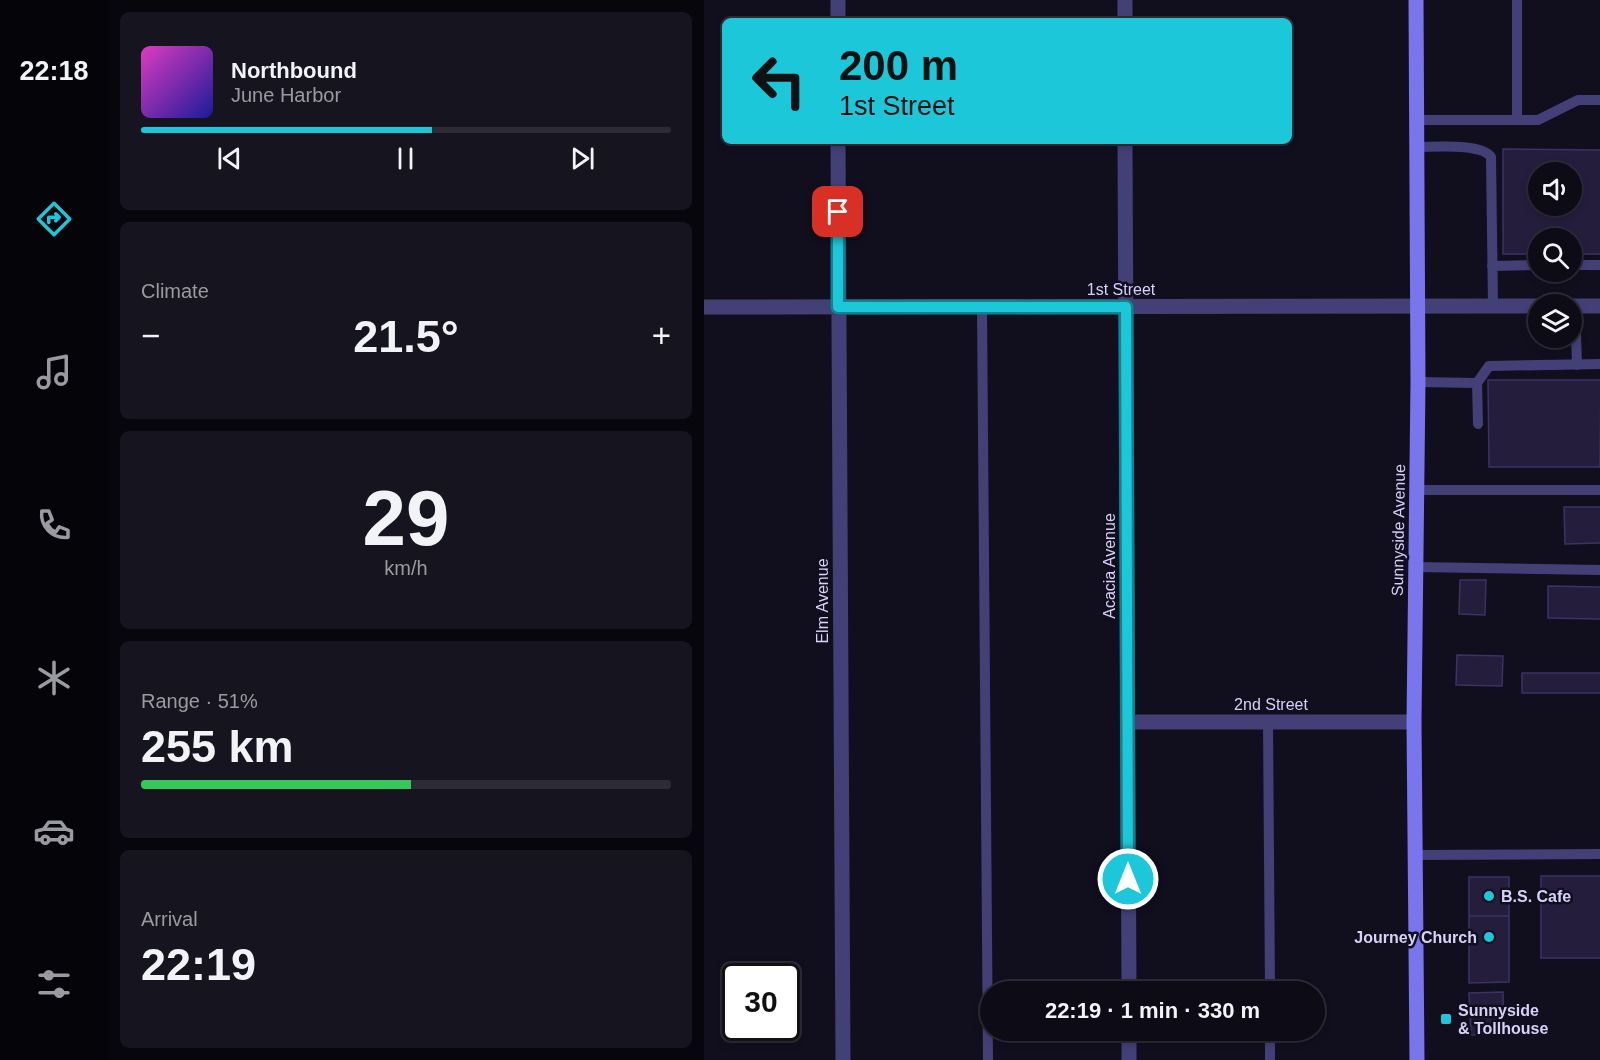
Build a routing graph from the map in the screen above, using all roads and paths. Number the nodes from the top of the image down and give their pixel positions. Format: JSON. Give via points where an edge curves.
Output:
{"nodes":[{"id":1,"x":839,"y":0,"type":"edge"},
{"id":2,"x":1125,"y":0,"type":"edge"},
{"id":3,"x":1416,"y":0,"type":"edge"},
{"id":4,"x":1517,"y":0,"type":"edge"},
{"id":5,"x":838,"y":18,"type":"edge"},
{"id":6,"x":1125,"y":18,"type":"edge"},
{"id":7,"x":1601,"y":100,"type":"edge"},
{"id":8,"x":1418,"y":120,"type":"junction"},
{"id":9,"x":1517,"y":120,"type":"junction"},
{"id":10,"x":838,"y":144,"type":"edge"},
{"id":11,"x":1125,"y":144,"type":"edge"},
{"id":12,"x":1418,"y":147,"type":"junction"},
{"id":13,"x":1582,"y":265,"type":"edge"},
{"id":14,"x":1601,"y":265,"type":"edge"},
{"id":15,"x":1492,"y":266,"type":"junction"},
{"id":16,"x":1528,"y":266,"type":"edge"},
{"id":17,"x":1418,"y":306,"type":"junction"},
{"id":18,"x":1493,"y":306,"type":"junction"},
{"id":19,"x":1528,"y":306,"type":"edge"},
{"id":20,"x":1582,"y":306,"type":"edge"},
{"id":21,"x":1601,"y":306,"type":"edge"},
{"id":22,"x":704,"y":307,"type":"edge"},
{"id":23,"x":838,"y":307,"type":"junction"},
{"id":24,"x":982,"y":307,"type":"junction"},
{"id":25,"x":1126,"y":307,"type":"junction"},
{"id":26,"x":1576,"y":348,"type":"edge"},
{"id":27,"x":1601,"y":364,"type":"edge"},
{"id":28,"x":1577,"y":365,"type":"junction"},
{"id":29,"x":1418,"y":382,"type":"junction"},
{"id":30,"x":1477,"y":383,"type":"junction"},
{"id":31,"x":1478,"y":424,"type":"dead end"},
{"id":32,"x":1417,"y":490,"type":"junction"},
{"id":33,"x":1601,"y":490,"type":"edge"},
{"id":34,"x":1416,"y":567,"type":"junction"},
{"id":35,"x":1601,"y":570,"type":"edge"},
{"id":36,"x":1128,"y":722,"type":"junction"},
{"id":37,"x":1268,"y":722,"type":"junction"},
{"id":38,"x":1414,"y":722,"type":"junction"},
{"id":39,"x":1601,"y":854,"type":"edge"},
{"id":40,"x":1416,"y":855,"type":"junction"},
{"id":41,"x":1129,"y":981,"type":"edge"},
{"id":42,"x":1270,"y":981,"type":"edge"},
{"id":43,"x":1129,"y":1041,"type":"edge"},
{"id":44,"x":1270,"y":1041,"type":"edge"},
{"id":45,"x":843,"y":1060,"type":"edge"},
{"id":46,"x":988,"y":1060,"type":"edge"},
{"id":47,"x":1129,"y":1060,"type":"edge"},
{"id":48,"x":1270,"y":1060,"type":"edge"},
{"id":49,"x":1417,"y":1060,"type":"edge"}],
"edges":[{"from":1,"to":5,"type":"street"},
{"from":2,"to":6,"type":"street"},
{"from":3,"to":8,"type":"main road","name":"Sunnyside Avenue"},
{"from":4,"to":9,"type":"lane"},
{"from":7,"to":9,"type":"lane","via":[[1578,100],[1538,120]]},
{"from":8,"to":9,"type":"lane"},
{"from":8,"to":12,"type":"main road","name":"Sunnyside Avenue"},
{"from":10,"to":23,"type":"street","name":"Elm Avenue"},
{"from":11,"to":25,"type":"street","name":"Acacia Avenue"},
{"from":12,"to":15,"type":"lane","via":[[1475,148],[1487,151],[1491,157]]},
{"from":12,"to":17,"type":"main road","name":"Sunnyside Avenue"},
{"from":13,"to":14,"type":"lane"},
{"from":15,"to":16,"type":"lane"},
{"from":15,"to":18,"type":"lane"},
{"from":17,"to":18,"type":"street","name":"1st Street"},
{"from":17,"to":25,"type":"street","name":"1st Street"},
{"from":17,"to":29,"type":"main road","name":"Sunnyside Avenue"},
{"from":18,"to":19,"type":"street","name":"1st Street"},
{"from":20,"to":21,"type":"street"},
{"from":22,"to":23,"type":"street","name":"1st Street"},
{"from":23,"to":24,"type":"street","name":"1st Street"},
{"from":23,"to":45,"type":"street","name":"Elm Avenue"},
{"from":24,"to":25,"type":"street","name":"1st Street"},
{"from":24,"to":46,"type":"lane"},
{"from":25,"to":36,"type":"street","name":"Acacia Avenue"},
{"from":26,"to":28,"type":"lane"},
{"from":27,"to":28,"type":"lane"},
{"from":28,"to":30,"type":"lane","via":[[1489,366]]},
{"from":29,"to":30,"type":"lane"},
{"from":29,"to":32,"type":"main road","name":"Sunnyside Avenue"},
{"from":30,"to":31,"type":"lane"},
{"from":32,"to":33,"type":"lane"},
{"from":32,"to":34,"type":"main road","name":"Sunnyside Avenue"},
{"from":34,"to":35,"type":"lane"},
{"from":34,"to":38,"type":"main road","name":"Sunnyside Avenue"},
{"from":36,"to":37,"type":"street","name":"2nd Street"},
{"from":36,"to":41,"type":"street","name":"Acacia Avenue"},
{"from":37,"to":38,"type":"street","name":"2nd Street"},
{"from":37,"to":42,"type":"lane"},
{"from":38,"to":40,"type":"main road","name":"Sunnyside Avenue"},
{"from":39,"to":40,"type":"lane"},
{"from":40,"to":49,"type":"main road","name":"Sunnyside Avenue"},
{"from":43,"to":47,"type":"street"},
{"from":44,"to":48,"type":"lane"}]}
